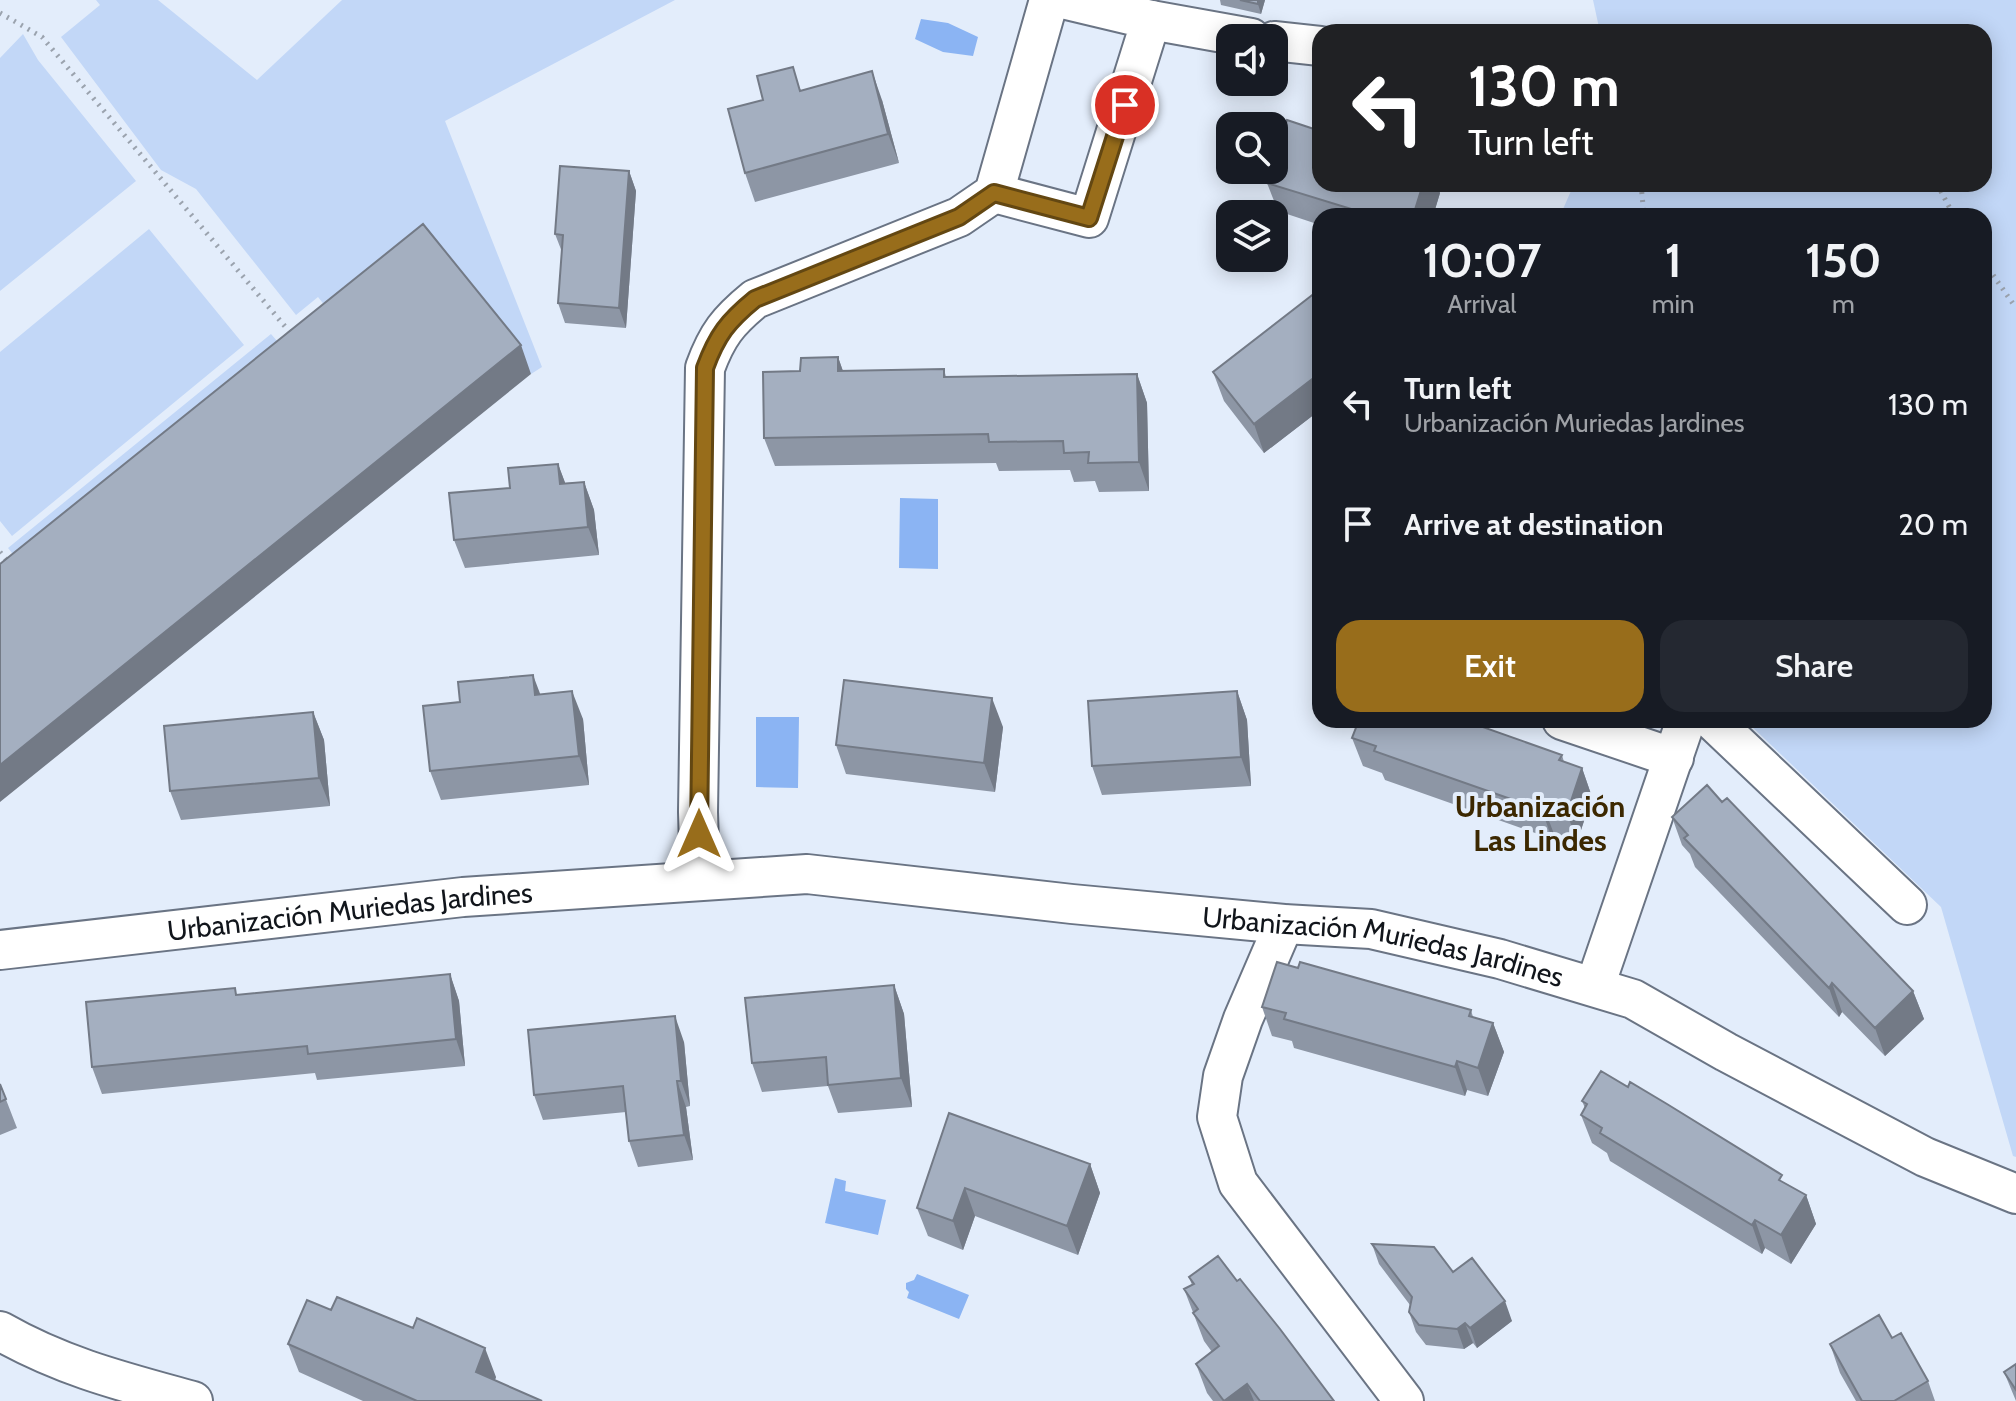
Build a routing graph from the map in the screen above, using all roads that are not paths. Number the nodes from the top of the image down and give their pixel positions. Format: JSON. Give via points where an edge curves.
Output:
{"nodes":[{"id":1,"x":1049,"y":0,"type":"edge"},
{"id":2,"x":1067,"y":0,"type":"edge"},
{"id":3,"x":1151,"y":20,"type":"junction"},
{"id":4,"x":1216,"y":32,"type":"edge"},
{"id":5,"x":1288,"y":43,"type":"edge"},
{"id":6,"x":1312,"y":45,"type":"edge"},
{"id":7,"x":994,"y":193,"type":"junction"},
{"id":8,"x":1586,"y":728,"type":"edge"},
{"id":9,"x":1683,"y":728,"type":"edge"},
{"id":10,"x":1720,"y":728,"type":"edge"},
{"id":11,"x":1674,"y":758,"type":"junction"},
{"id":12,"x":700,"y":880,"type":"junction"},
{"id":13,"x":1907,"y":905,"type":"dead end"},
{"id":14,"x":1284,"y":924,"type":"junction"},
{"id":15,"x":0,"y":950,"type":"edge"},
{"id":16,"x":1595,"y":986,"type":"junction"},
{"id":17,"x":2016,"y":1194,"type":"edge"},
{"id":18,"x":0,"y":1331,"type":"edge"},
{"id":19,"x":193,"y":1401,"type":"edge"},
{"id":20,"x":1404,"y":1401,"type":"edge"}],
"edges":[{"from":1,"to":7,"type":"street"},
{"from":2,"to":3,"type":"street"},
{"from":3,"to":4,"type":"street"},
{"from":3,"to":7,"type":"street","via":[[1089,218]]},
{"from":5,"to":6,"type":"street"},
{"from":7,"to":12,"type":"street","via":[[959,217],[755,299],[731,318],[714,342],[705,368]]},
{"from":8,"to":11,"type":"street"},
{"from":9,"to":11,"type":"street"},
{"from":10,"to":13,"type":"street"},
{"from":11,"to":16,"type":"street"},
{"from":12,"to":14,"type":"street","name":"Urbanización Muriedas Jardines","via":[[807,874]]},
{"from":12,"to":15,"type":"street","name":"Urbanización Muriedas Jardines","via":[[463,897]]},
{"from":14,"to":16,"type":"street","name":"Urbanización Muriedas Jardines","via":[[1371,929]]},
{"from":14,"to":20,"type":"street","via":[[1223,1076],[1217,1117],[1238,1183]]},
{"from":16,"to":17,"type":"street","name":"Urbanización Muriedas Jardines","via":[[1633,999],[1925,1157]]},
{"from":18,"to":19,"type":"street","via":[[62,1363]]}]}
